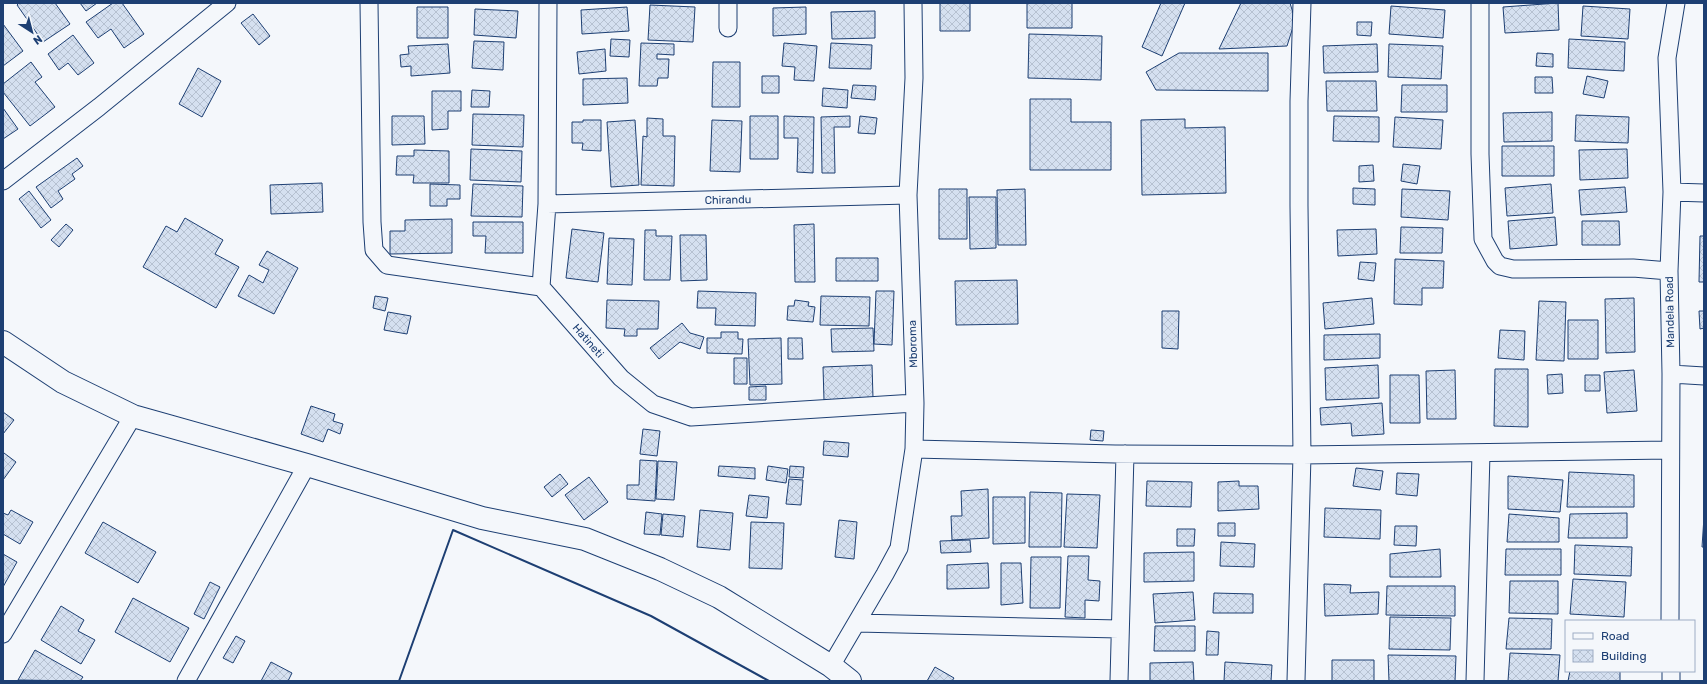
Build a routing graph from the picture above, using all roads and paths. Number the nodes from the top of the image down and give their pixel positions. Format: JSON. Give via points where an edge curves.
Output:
{"nodes":[{"id":1,"x":226,"y":3,"type":"edge"},
{"id":2,"x":369,"y":3,"type":"edge"},
{"id":3,"x":548,"y":3,"type":"edge"},
{"id":4,"x":728,"y":3,"type":"edge"},
{"id":5,"x":913,"y":3,"type":"edge"},
{"id":6,"x":1302,"y":3,"type":"edge"},
{"id":7,"x":1480,"y":3,"type":"edge"},
{"id":8,"x":1676,"y":3,"type":"edge"},
{"id":9,"x":728,"y":28,"type":"dead end"},
{"id":10,"x":3,"y":181,"type":"edge"},
{"id":11,"x":1672,"y":192,"type":"junction"},
{"id":12,"x":1704,"y":193,"type":"edge"},
{"id":13,"x":908,"y":195,"type":"junction"},
{"id":14,"x":547,"y":204,"type":"junction"},
{"id":15,"x":1669,"y":271,"type":"junction"},
{"id":16,"x":541,"y":287,"type":"junction"},
{"id":17,"x":3,"y":342,"type":"edge"},
{"id":18,"x":1671,"y":374,"type":"junction"},
{"id":19,"x":1704,"y":376,"type":"edge"},
{"id":20,"x":915,"y":403,"type":"junction"},
{"id":21,"x":133,"y":416,"type":"junction"},
{"id":22,"x":914,"y":449,"type":"junction"},
{"id":23,"x":1670,"y":450,"type":"junction"},
{"id":24,"x":1481,"y":453,"type":"junction"},
{"id":25,"x":1125,"y":454,"type":"junction"},
{"id":26,"x":1302,"y":455,"type":"junction"},
{"id":27,"x":307,"y":465,"type":"junction"},
{"id":28,"x":1670,"y":620,"type":"edge"},
{"id":29,"x":857,"y":623,"type":"junction"},
{"id":30,"x":1119,"y":629,"type":"junction"},
{"id":31,"x":3,"y":634,"type":"edge"},
{"id":32,"x":830,"y":666,"type":"junction"},
{"id":33,"x":186,"y":681,"type":"edge"},
{"id":34,"x":850,"y":681,"type":"edge"},
{"id":35,"x":1119,"y":681,"type":"edge"},
{"id":36,"x":1296,"y":681,"type":"edge"},
{"id":37,"x":1475,"y":681,"type":"edge"}],
"edges":[{"from":1,"to":10,"type":"street","via":[[100,107]]},
{"from":2,"to":16,"type":"street","via":[[374,250],[387,265]]},
{"from":3,"to":14,"type":"street"},
{"from":4,"to":9,"type":"street"},
{"from":5,"to":13,"type":"street","name":"Mboroma","via":[[914,78]]},
{"from":6,"to":26,"type":"street","via":[[1298,199]]},
{"from":7,"to":15,"type":"street","via":[[1482,224],[1483,238],[1495,261],[1500,266],[1513,269],[1633,268]]},
{"from":8,"to":11,"type":"street","name":"Mandela Road","via":[[1667,58]]},
{"from":11,"to":12,"type":"street"},
{"from":11,"to":15,"type":"street","name":"Mandela Road"},
{"from":13,"to":14,"type":"street","name":"Chirandu"},
{"from":13,"to":20,"type":"street","name":"Mboroma"},
{"from":14,"to":16,"type":"street"},
{"from":15,"to":18,"type":"street","name":"Mandela Road"},
{"from":16,"to":20,"type":"street","name":"Hatineti","via":[[621,378],[653,404],[691,417]]},
{"from":17,"to":21,"type":"street","via":[[63,382]]},
{"from":18,"to":19,"type":"street"},
{"from":18,"to":23,"type":"street","name":"Mandela Road"},
{"from":20,"to":22,"type":"street","name":"Mboroma"},
{"from":21,"to":27,"type":"street"},
{"from":21,"to":31,"type":"street"},
{"from":22,"to":25,"type":"street"},
{"from":22,"to":29,"type":"street","name":"Mboroma","via":[[899,548]]},
{"from":23,"to":24,"type":"street"},
{"from":23,"to":28,"type":"street","name":"Mandela Road"},
{"from":24,"to":26,"type":"street"},
{"from":24,"to":37,"type":"street"},
{"from":25,"to":26,"type":"street"},
{"from":25,"to":30,"type":"street"},
{"from":26,"to":36,"type":"street"},
{"from":27,"to":32,"type":"street","via":[[482,518],[585,539],[660,568],[719,597]]},
{"from":27,"to":33,"type":"street"},
{"from":29,"to":30,"type":"street"},
{"from":29,"to":32,"type":"street","name":"Mboroma"},
{"from":30,"to":35,"type":"street"},
{"from":32,"to":34,"type":"street"}]}
